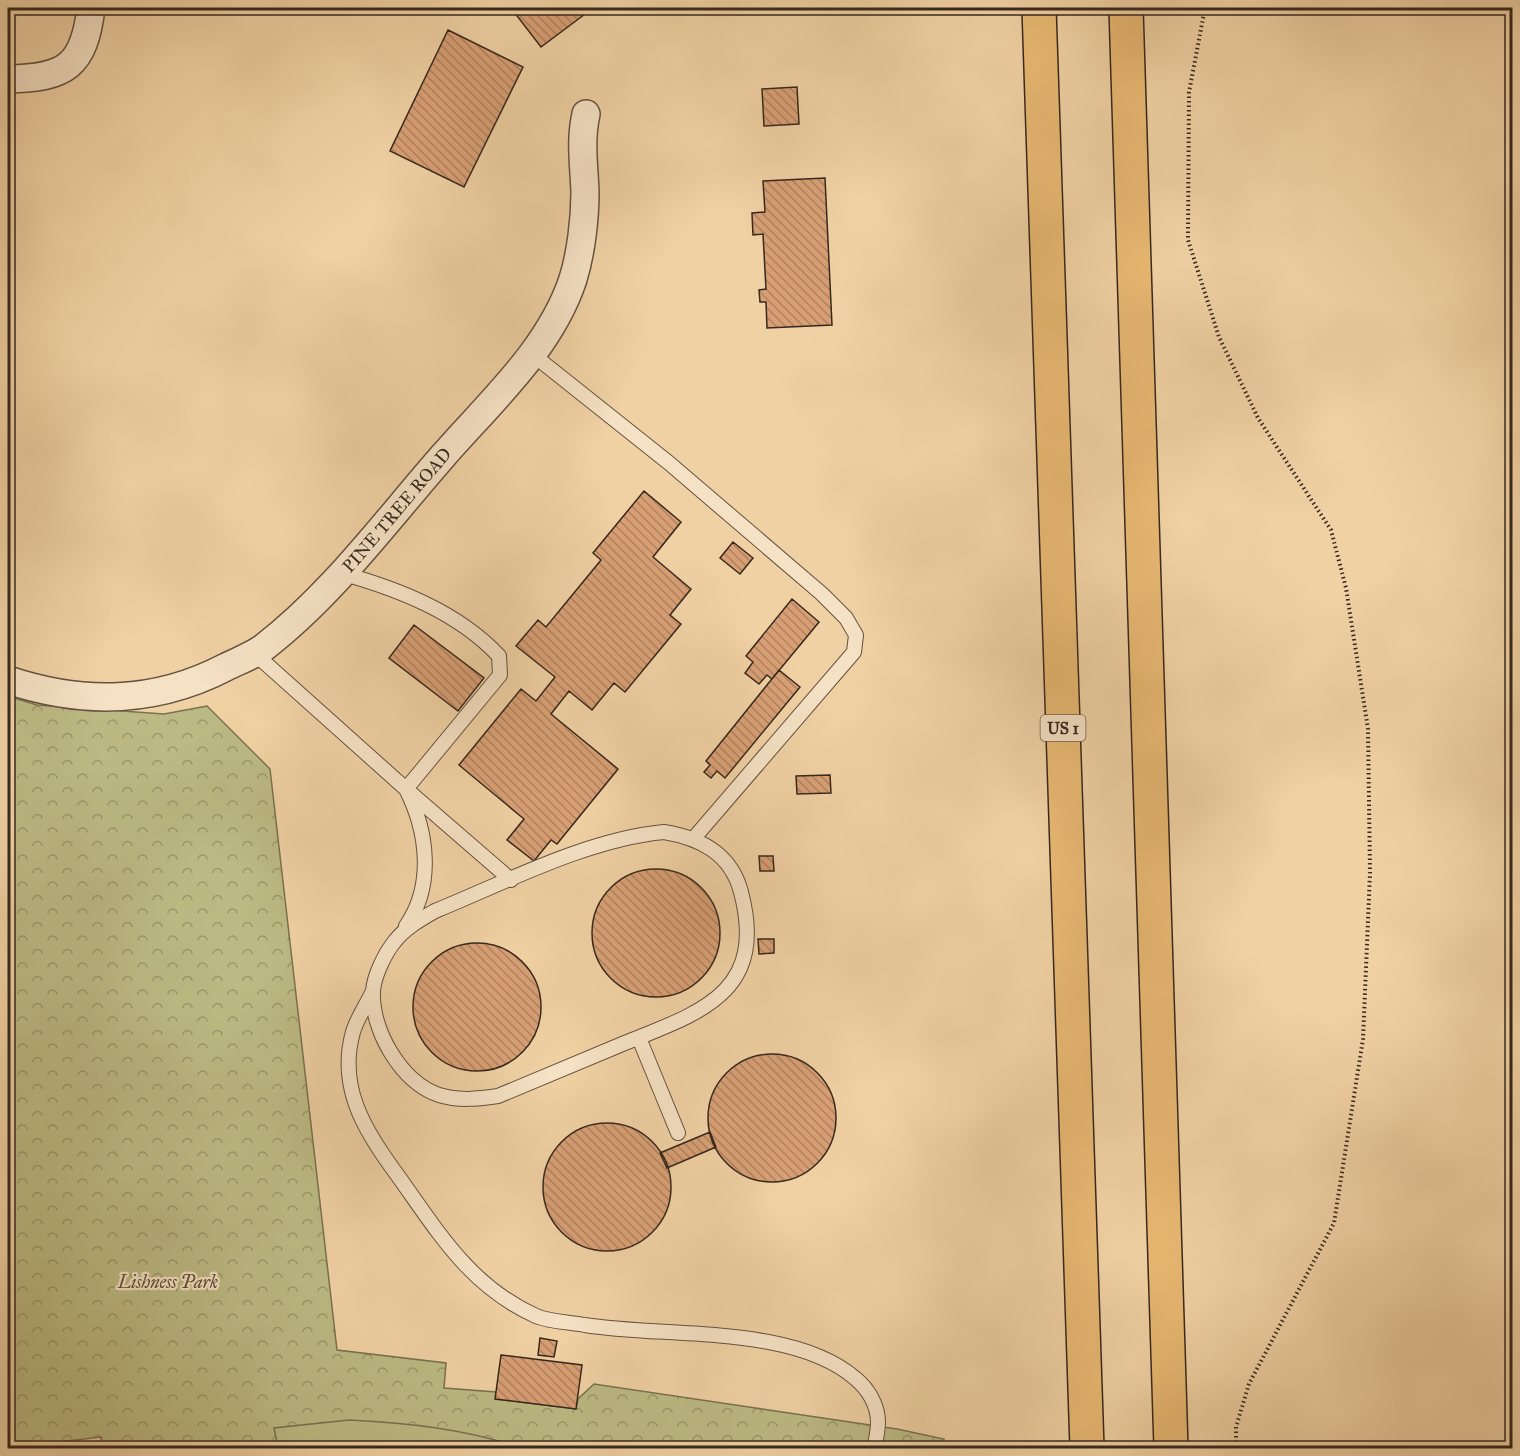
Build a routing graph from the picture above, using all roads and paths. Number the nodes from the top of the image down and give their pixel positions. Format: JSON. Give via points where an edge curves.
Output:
{"nodes":[{"id":1,"x":92,"y":8,"type":"edge"},
{"id":2,"x":1039,"y":8,"type":"edge"},
{"id":3,"x":1126,"y":8,"type":"edge"},
{"id":4,"x":1205,"y":8,"type":"edge"},
{"id":5,"x":8,"y":80,"type":"edge"},
{"id":6,"x":586,"y":114,"type":"dead end"},
{"id":7,"x":532,"y":354,"type":"junction"},
{"id":8,"x":341,"y":573,"type":"junction"},
{"id":9,"x":255,"y":653,"type":"junction"},
{"id":10,"x":8,"y":680,"type":"edge"},
{"id":11,"x":406,"y":789,"type":"junction"},
{"id":12,"x":693,"y":838,"type":"junction"},
{"id":13,"x":511,"y":880,"type":"junction"},
{"id":14,"x":394,"y":941,"type":"junction"},
{"id":15,"x":373,"y":991,"type":"junction"},
{"id":16,"x":639,"y":1038,"type":"junction"},
{"id":17,"x":678,"y":1133,"type":"dead end"},
{"id":18,"x":874,"y":1449,"type":"edge"},
{"id":19,"x":1087,"y":1449,"type":"edge"},
{"id":20,"x":1171,"y":1449,"type":"edge"},
{"id":21,"x":1236,"y":1449,"type":"edge"}],
"edges":[{"from":1,"to":5,"type":"street","via":[[85,44],[71,62],[49,74]]},
{"from":2,"to":19,"type":"highway","number":"US 1"},
{"from":3,"to":20,"type":"highway"},
{"from":4,"to":21,"type":"path","via":[[1189,92],[1188,240],[1219,337],[1258,418],[1331,530],[1346,588],[1368,729],[1370,873],[1363,1040],[1334,1223],[1249,1384],[1236,1427]]},
{"from":6,"to":7,"type":"street","name":"PINE TREE ROAD","via":[[581,136],[585,195],[573,278],[546,337]]},
{"from":7,"to":8,"type":"street","name":"PINE TREE ROAD"},
{"from":7,"to":12,"type":"lane","via":[[669,463],[822,594],[846,618],[856,635],[854,652]]},
{"from":8,"to":9,"type":"street","name":"PINE TREE ROAD","via":[[289,626]]},
{"from":8,"to":11,"type":"lane","via":[[387,586],[445,614],[480,635],[499,656],[500,675]]},
{"from":9,"to":10,"type":"street","name":"PINE TREE ROAD","via":[[196,683],[128,697],[66,695]]},
{"from":9,"to":11,"type":"lane"},
{"from":11,"to":13,"type":"lane"},
{"from":11,"to":14,"type":"lane","via":[[415,806],[426,879],[418,908]]},
{"from":12,"to":13,"type":"lane","via":[[664,832],[633,835],[599,844]]},
{"from":12,"to":16,"type":"lane","via":[[711,846],[739,885],[748,918],[740,970],[726,991],[708,1007]]},
{"from":13,"to":14,"type":"lane","via":[[435,911]]},
{"from":14,"to":15,"type":"lane"},
{"from":15,"to":16,"type":"lane","via":[[380,1031],[409,1076],[437,1094],[468,1101],[498,1096]]},
{"from":15,"to":18,"type":"lane","via":[[353,1032],[348,1068],[352,1100],[367,1134],[466,1268],[502,1299],[539,1317],[602,1328],[748,1339],[804,1350],[843,1367],[867,1391],[878,1421]]},
{"from":16,"to":17,"type":"lane"}]}
